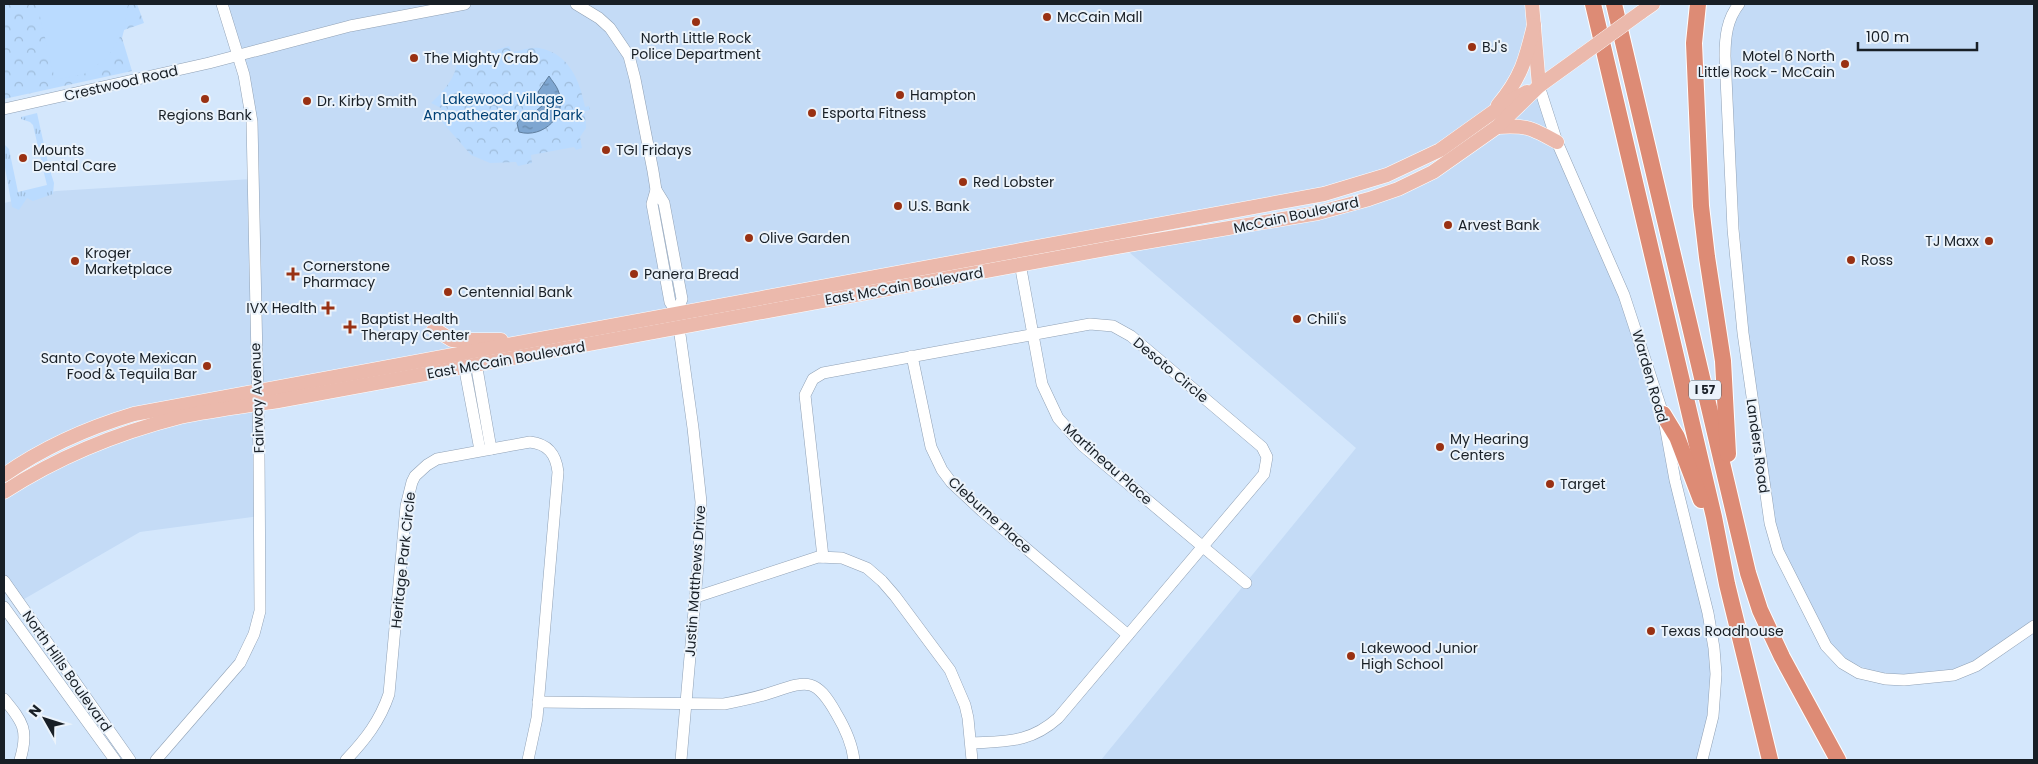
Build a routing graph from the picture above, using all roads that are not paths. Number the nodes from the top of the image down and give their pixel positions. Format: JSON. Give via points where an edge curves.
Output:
{"nodes":[{"id":1,"x":222,"y":4,"type":"edge"},
{"id":2,"x":464,"y":4,"type":"edge"},
{"id":3,"x":576,"y":4,"type":"edge"},
{"id":4,"x":1532,"y":4,"type":"edge"},
{"id":5,"x":1593,"y":4,"type":"edge"},
{"id":6,"x":1614,"y":4,"type":"edge"},
{"id":7,"x":1653,"y":4,"type":"edge"},
{"id":8,"x":1698,"y":4,"type":"edge"},
{"id":9,"x":1739,"y":4,"type":"edge"},
{"id":10,"x":1534,"y":25,"type":"junction"},
{"id":11,"x":239,"y":55,"type":"junction"},
{"id":12,"x":1539,"y":86,"type":"junction"},
{"id":13,"x":4,"y":110,"type":"edge"},
{"id":14,"x":1492,"y":112,"type":"junction"},
{"id":15,"x":1497,"y":127,"type":"junction"},
{"id":16,"x":1557,"y":142,"type":"junction"},
{"id":17,"x":1018,"y":251,"type":"junction"},
{"id":18,"x":1021,"y":265,"type":"junction"},
{"id":19,"x":678,"y":320,"type":"junction"},
{"id":20,"x":434,"y":329,"type":"dead end"},
{"id":21,"x":1033,"y":334,"type":"junction"},
{"id":22,"x":525,"y":342,"type":"junction"},
{"id":23,"x":912,"y":356,"type":"junction"},
{"id":24,"x":469,"y":359,"type":"junction"},
{"id":25,"x":257,"y":398,"type":"junction"},
{"id":26,"x":1663,"y":414,"type":"junction"},
{"id":27,"x":485,"y":449,"type":"junction"},
{"id":28,"x":4,"y":475,"type":"edge"},
{"id":29,"x":4,"y":492,"type":"edge"},
{"id":30,"x":1730,"y":494,"type":"junction"},
{"id":31,"x":1203,"y":547,"type":"junction"},
{"id":32,"x":1721,"y":551,"type":"junction"},
{"id":33,"x":823,"y":557,"type":"junction"},
{"id":34,"x":4,"y":581,"type":"edge"},
{"id":35,"x":1246,"y":583,"type":"dead end"},
{"id":36,"x":696,"y":597,"type":"junction"},
{"id":37,"x":4,"y":607,"type":"edge"},
{"id":38,"x":2034,"y":626,"type":"edge"},
{"id":39,"x":1128,"y":635,"type":"junction"},
{"id":40,"x":4,"y":699,"type":"edge"},
{"id":41,"x":538,"y":702,"type":"junction"},
{"id":42,"x":686,"y":705,"type":"junction"},
{"id":43,"x":972,"y":743,"type":"junction"},
{"id":44,"x":20,"y":760,"type":"edge"},
{"id":45,"x":115,"y":760,"type":"edge"},
{"id":46,"x":130,"y":760,"type":"edge"},
{"id":47,"x":156,"y":760,"type":"edge"},
{"id":48,"x":346,"y":760,"type":"edge"},
{"id":49,"x":528,"y":760,"type":"edge"},
{"id":50,"x":681,"y":760,"type":"edge"},
{"id":51,"x":854,"y":760,"type":"edge"},
{"id":52,"x":972,"y":760,"type":"edge"},
{"id":53,"x":1702,"y":760,"type":"edge"},
{"id":54,"x":1770,"y":760,"type":"edge"},
{"id":55,"x":1838,"y":760,"type":"edge"}],
"edges":[{"from":1,"to":11,"type":"street","name":"Fairway Avenue"},
{"from":2,"to":11,"type":"street","name":"Crestwood Road","via":[[350,26]]},
{"from":3,"to":19,"type":"street","name":"Justin Matthews Drive","via":[[610,28],[629,56],[656,190],[652,204],[670,302]]},
{"from":4,"to":10,"type":"main road","name":"Warden Road"},
{"from":5,"to":32,"type":"highway","number":"I 57"},
{"from":6,"to":30,"type":"highway","number":"I 57"},
{"from":7,"to":12,"type":"main road","name":"McCain Boulevard","bridge":true},
{"from":8,"to":30,"type":"highway","via":[[1694,43],[1702,206],[1722,361]]},
{"from":9,"to":38,"type":"street","name":"Landers Road","via":[[1730,19],[1725,56],[1740,305],[1770,523],[1778,551],[1794,585],[1826,646],[1848,667],[1872,677],[1904,680],[1954,675],[1976,666]]},
{"from":10,"to":12,"type":"main road","name":"Warden Road"},
{"from":10,"to":14,"type":"main road","via":[[1522,69]]},
{"from":11,"to":13,"type":"street","name":"Crestwood Road"},
{"from":11,"to":25,"type":"street","name":"Fairway Avenue","via":[[252,122]]},
{"from":12,"to":14,"type":"main road","name":"McCain Boulevard"},
{"from":12,"to":15,"type":"main road","name":"McCain Boulevard"},
{"from":12,"to":16,"type":"street","name":"Warden Road"},
{"from":14,"to":17,"type":"main road","name":"McCain Boulevard","via":[[1440,150],[1388,175],[1347,188]]},
{"from":15,"to":16,"type":"main road","via":[[1533,128]]},
{"from":15,"to":18,"type":"main road","name":"McCain Boulevard","via":[[1450,161],[1415,181],[1348,206]]},
{"from":16,"to":26,"type":"street","name":"Warden Road","via":[[1624,295]]},
{"from":17,"to":18,"type":"street","name":"Martineau Place"},
{"from":17,"to":19,"type":"main road","name":"East McCain Boulevard"},
{"from":18,"to":19,"type":"main road","name":"East McCain Boulevard"},
{"from":18,"to":21,"type":"street","name":"Martineau Place"},
{"from":19,"to":22,"type":"main road","name":"East McCain Boulevard"},
{"from":19,"to":24,"type":"main road","name":"East McCain Boulevard"},
{"from":19,"to":36,"type":"street","name":"Justin Matthews Drive","via":[[701,502]]},
{"from":20,"to":22,"type":"main road","via":[[452,340]]},
{"from":21,"to":23,"type":"street","name":"Desoto Circle"},
{"from":21,"to":31,"type":"street","name":"Martineau Place","via":[[1042,384],[1067,430]]},
{"from":21,"to":31,"type":"street","name":"Desoto Circle","via":[[1090,324],[1121,329],[1262,447],[1267,457],[1264,474]]},
{"from":22,"to":24,"type":"main road","name":"East McCain Boulevard"},
{"from":23,"to":33,"type":"street","name":"Desoto Circle","via":[[823,373],[809,385],[805,395]]},
{"from":23,"to":39,"type":"street","name":"Cleburne Place","via":[[931,447],[951,482]]},
{"from":24,"to":25,"type":"main road","name":"East McCain Boulevard"},
{"from":24,"to":27,"type":"street"},
{"from":25,"to":28,"type":"main road","name":"East McCain Boulevard","via":[[134,414],[113,420],[54,443]]},
{"from":25,"to":29,"type":"main road","name":"East McCain Boulevard","via":[[180,417],[90,445]]},
{"from":25,"to":47,"type":"street","name":"Fairway Avenue","via":[[261,596],[254,634],[240,663]]},
{"from":26,"to":32,"type":"highway","via":[[1677,437]]},
{"from":26,"to":53,"type":"street","name":"Warden Road","via":[[1714,648],[1714,716]]},
{"from":27,"to":41,"type":"street","name":"Heritage Park Circle","via":[[539,443],[550,450],[557,461]]},
{"from":27,"to":48,"type":"street","name":"Heritage Park Circle","via":[[437,459],[420,471],[412,482],[406,506],[389,694],[370,733]]},
{"from":30,"to":55,"type":"highway","number":"I 57","via":[[1760,610]]},
{"from":31,"to":35,"type":"street","name":"Martineau Place"},
{"from":31,"to":39,"type":"street","name":"Desoto Circle"},
{"from":32,"to":54,"type":"highway","number":"I 57"},
{"from":33,"to":36,"type":"street","via":[[811,558]]},
{"from":33,"to":43,"type":"street","via":[[858,563],[875,574],[895,596],[950,670],[964,704]]},
{"from":34,"to":46,"type":"street","name":"North Hills Boulevard"},
{"from":36,"to":42,"type":"street","name":"Justin Matthews Drive"},
{"from":37,"to":45,"type":"street","name":"North Hills Boulevard"},
{"from":39,"to":43,"type":"street","name":"Desoto Circle","via":[[1051,724],[1037,734],[1012,741]]},
{"from":40,"to":44,"type":"street","via":[[21,720],[24,733]]},
{"from":41,"to":42,"type":"street"},
{"from":41,"to":49,"type":"street","name":"Heritage Park Circle"},
{"from":42,"to":50,"type":"street","name":"Justin Matthews Drive"},
{"from":42,"to":51,"type":"street","via":[[724,704],[751,699],[793,684],[809,684],[827,697],[848,735]]},
{"from":43,"to":52,"type":"street"}]}
